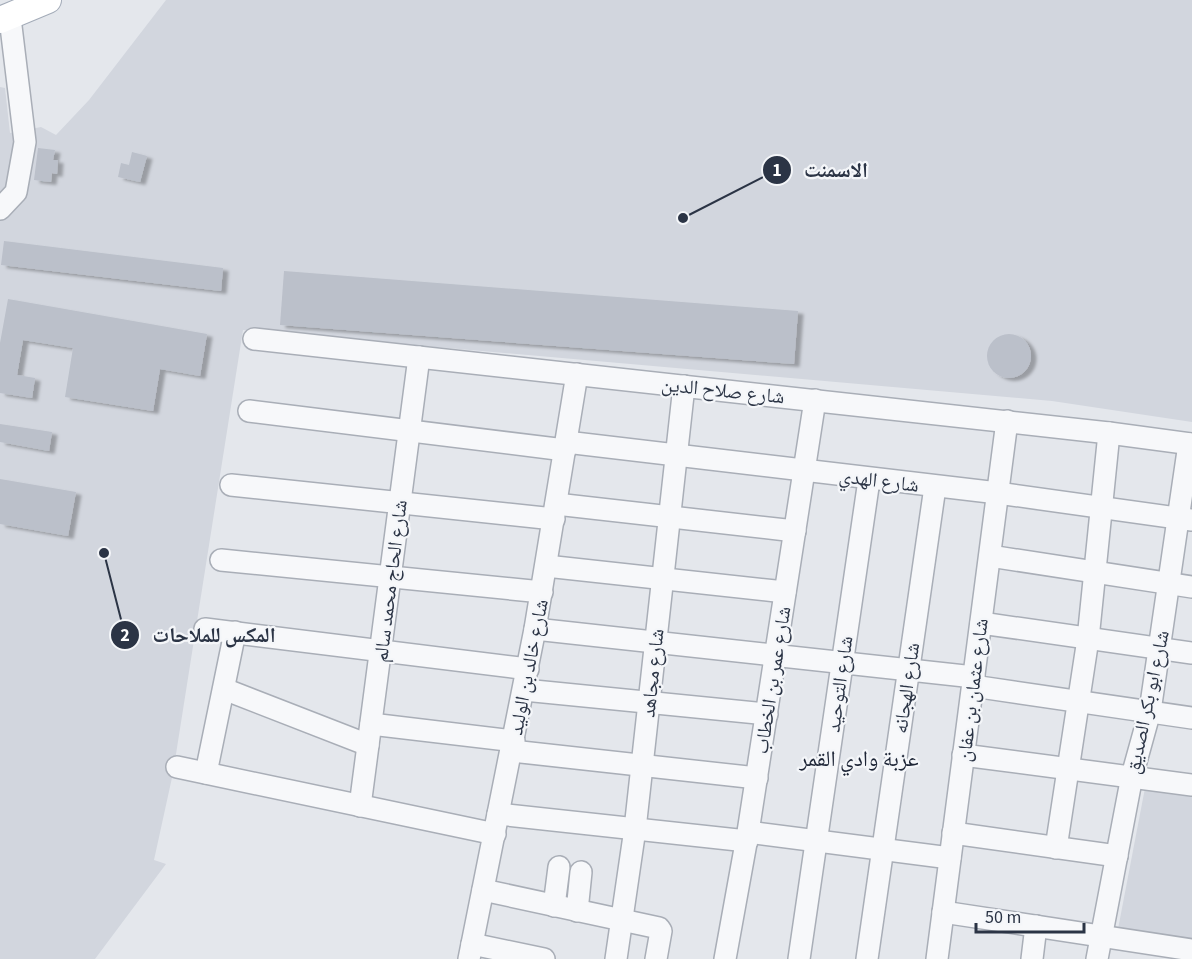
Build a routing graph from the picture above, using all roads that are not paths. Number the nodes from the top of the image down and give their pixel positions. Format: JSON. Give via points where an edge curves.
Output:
{"nodes":[{"id":1,"x":48,"y":0,"type":"edge"},
{"id":2,"x":5,"y":19,"type":"edge"},
{"id":3,"x":0,"y":209,"type":"edge"},
{"id":4,"x":254,"y":339,"type":"dead end"},
{"id":5,"x":419,"y":357,"type":"junction"},
{"id":6,"x":577,"y":374,"type":"junction"},
{"id":7,"x":684,"y":386,"type":"junction"},
{"id":8,"x":815,"y":400,"type":"junction"},
{"id":9,"x":249,"y":411,"type":"dead end"},
{"id":10,"x":1007,"y":422,"type":"junction"},
{"id":11,"x":410,"y":431,"type":"junction"},
{"id":12,"x":1108,"y":433,"type":"junction"},
{"id":13,"x":1190,"y":444,"type":"edge"},
{"id":14,"x":566,"y":446,"type":"junction"},
{"id":15,"x":676,"y":455,"type":"junction"},
{"id":16,"x":804,"y":471,"type":"junction"},
{"id":17,"x":869,"y":480,"type":"junction"},
{"id":18,"x":231,"y":485,"type":"dead end"},
{"id":19,"x":934,"y":487,"type":"junction"},
{"id":20,"x":998,"y":493,"type":"junction"},
{"id":21,"x":400,"y":502,"type":"junction"},
{"id":22,"x":1101,"y":506,"type":"junction"},
{"id":23,"x":555,"y":511,"type":"junction"},
{"id":24,"x":669,"y":517,"type":"junction"},
{"id":25,"x":1185,"y":519,"type":"edge"},
{"id":26,"x":795,"y":531,"type":"junction"},
{"id":27,"x":990,"y":556,"type":"junction"},
{"id":28,"x":221,"y":560,"type":"dead end"},
{"id":29,"x":546,"y":566,"type":"junction"},
{"id":30,"x":1095,"y":573,"type":"junction"},
{"id":31,"x":391,"y":576,"type":"junction"},
{"id":32,"x":662,"y":579,"type":"junction"},
{"id":33,"x":1170,"y":583,"type":"junction"},
{"id":34,"x":1192,"y":587,"type":"edge"},
{"id":35,"x":542,"y":592,"type":"junction"},
{"id":36,"x":785,"y":592,"type":"junction"},
{"id":37,"x":981,"y":622,"type":"junction"},
{"id":38,"x":205,"y":629,"type":"dead end"},
{"id":39,"x":536,"y":629,"type":"junction"},
{"id":40,"x":235,"y":632,"type":"junction"},
{"id":41,"x":1088,"y":639,"type":"junction"},
{"id":42,"x":655,"y":641,"type":"junction"},
{"id":43,"x":1161,"y":649,"type":"junction"},
{"id":44,"x":381,"y":651,"type":"junction"},
{"id":45,"x":1192,"y":653,"type":"edge"},
{"id":46,"x":777,"y":655,"type":"junction"},
{"id":47,"x":842,"y":662,"type":"junction"},
{"id":48,"x":528,"y":669,"type":"junction"},
{"id":49,"x":908,"y":670,"type":"junction"},
{"id":50,"x":973,"y":681,"type":"junction"},
{"id":51,"x":224,"y":689,"type":"junction"},
{"id":52,"x":524,"y":690,"type":"junction"},
{"id":53,"x":1079,"y":702,"type":"junction"},
{"id":54,"x":649,"y":703,"type":"junction"},
{"id":55,"x":1150,"y":711,"type":"junction"},
{"id":56,"x":767,"y":714,"type":"junction"},
{"id":57,"x":1192,"y":718,"type":"edge"},
{"id":58,"x":371,"y":724,"type":"junction"},
{"id":59,"x":368,"y":745,"type":"junction"},
{"id":60,"x":513,"y":746,"type":"junction"},
{"id":61,"x":963,"y":756,"type":"junction"},
{"id":62,"x":642,"y":766,"type":"junction"},
{"id":63,"x":177,"y":767,"type":"dead end"},
{"id":64,"x":1068,"y":768,"type":"junction"},
{"id":65,"x":206,"y":773,"type":"junction"},
{"id":66,"x":1132,"y":776,"type":"junction"},
{"id":67,"x":757,"y":778,"type":"junction"},
{"id":68,"x":1192,"y":785,"type":"edge"},
{"id":69,"x":360,"y":806,"type":"junction"},
{"id":70,"x":496,"y":824,"type":"junction"},
{"id":71,"x":635,"y":829,"type":"junction"},
{"id":72,"x":953,"y":833,"type":"junction"},
{"id":73,"x":747,"y":837,"type":"junction"},
{"id":74,"x":816,"y":840,"type":"junction"},
{"id":75,"x":1056,"y":848,"type":"junction"},
{"id":76,"x":883,"y":849,"type":"junction"},
{"id":77,"x":1117,"y":856,"type":"junction"},
{"id":78,"x":950,"y":858,"type":"junction"},
{"id":79,"x":559,"y":867,"type":"dead end"},
{"id":80,"x":581,"y":872,"type":"dead end"},
{"id":81,"x":483,"y":890,"type":"junction"},
{"id":82,"x":554,"y":906,"type":"junction"},
{"id":83,"x":577,"y":911,"type":"junction"},
{"id":84,"x":943,"y":912,"type":"junction"},
{"id":85,"x":623,"y":920,"type":"junction"},
{"id":86,"x":1035,"y":926,"type":"junction"},
{"id":87,"x":1101,"y":936,"type":"junction"},
{"id":88,"x":1192,"y":950,"type":"edge"},
{"id":89,"x":471,"y":951,"type":"edge"},
{"id":90,"x":1165,"y":952,"type":"edge"},
{"id":91,"x":544,"y":959,"type":"edge"},
{"id":92,"x":616,"y":959,"type":"edge"},
{"id":93,"x":656,"y":959,"type":"edge"},
{"id":94,"x":725,"y":959,"type":"edge"},
{"id":95,"x":798,"y":959,"type":"edge"},
{"id":96,"x":867,"y":959,"type":"edge"},
{"id":97,"x":940,"y":959,"type":"edge"},
{"id":98,"x":1032,"y":959,"type":"edge"},
{"id":99,"x":1097,"y":959,"type":"edge"}],
"edges":[{"from":1,"to":2,"type":"main road"},
{"from":2,"to":3,"type":"street","via":[[25,142],[16,192]]},
{"from":4,"to":5,"type":"street","name":"شارع صلاح الدين"},
{"from":5,"to":6,"type":"street","name":"شارع صلاح الدين"},
{"from":5,"to":11,"type":"street","name":"شارع الحاج محمد سالم"},
{"from":6,"to":7,"type":"street","name":"شارع صلاح الدين"},
{"from":6,"to":14,"type":"street","name":"شارع خالد بن الوليد"},
{"from":7,"to":8,"type":"street","name":"شارع صلاح الدين"},
{"from":7,"to":15,"type":"street","name":"شارع مجاهد"},
{"from":8,"to":10,"type":"street","name":"شارع صلاح الدين"},
{"from":8,"to":16,"type":"street","name":"شارع عمر بن الخطاب"},
{"from":9,"to":11,"type":"street","name":"شارع الهدي"},
{"from":10,"to":12,"type":"street","name":"شارع صلاح الدين"},
{"from":10,"to":20,"type":"street","name":"شارع عثمان بن عفان"},
{"from":11,"to":14,"type":"street","name":"شارع الهدي"},
{"from":11,"to":21,"type":"street","name":"شارع الحاج محمد سالم"},
{"from":12,"to":13,"type":"street","name":"شارع صلاح الدين"},
{"from":12,"to":22,"type":"street"},
{"from":13,"to":25,"type":"street","name":"شارع ابو بكر الصديق"},
{"from":14,"to":15,"type":"street","name":"شارع الهدي"},
{"from":14,"to":23,"type":"street","name":"شارع خالد بن الوليد"},
{"from":15,"to":16,"type":"street","name":"شارع الهدي"},
{"from":15,"to":24,"type":"street","name":"شارع مجاهد"},
{"from":16,"to":17,"type":"street","name":"شارع الهدي"},
{"from":16,"to":26,"type":"street","name":"شارع عمر بن الخطاب"},
{"from":17,"to":19,"type":"street","name":"شارع الهدي"},
{"from":17,"to":47,"type":"street","name":"شارع التوحيد"},
{"from":18,"to":21,"type":"street"},
{"from":19,"to":20,"type":"street","name":"شارع الهدي"},
{"from":19,"to":49,"type":"street","name":"شارع الهجانه"},
{"from":20,"to":22,"type":"street","name":"شارع الهدي"},
{"from":20,"to":27,"type":"street","name":"شارع عثمان بن عفان"},
{"from":21,"to":23,"type":"street"},
{"from":21,"to":31,"type":"street","name":"شارع الحاج محمد سالم"},
{"from":22,"to":25,"type":"street","name":"شارع الهدي"},
{"from":22,"to":30,"type":"street"},
{"from":23,"to":24,"type":"street"},
{"from":23,"to":29,"type":"street","name":"شارع خالد بن الوليد"},
{"from":24,"to":26,"type":"street"},
{"from":24,"to":32,"type":"street","name":"شارع مجاهد"},
{"from":25,"to":33,"type":"street","name":"شارع ابو بكر الصديق"},
{"from":26,"to":36,"type":"street","name":"شارع عمر بن الخطاب"},
{"from":27,"to":30,"type":"street"},
{"from":27,"to":37,"type":"street","name":"شارع عثمان بن عفان"},
{"from":28,"to":31,"type":"street"},
{"from":29,"to":32,"type":"street"},
{"from":29,"to":35,"type":"street","name":"شارع خالد بن الوليد"},
{"from":30,"to":33,"type":"street"},
{"from":30,"to":41,"type":"street"},
{"from":31,"to":35,"type":"street"},
{"from":31,"to":44,"type":"street","name":"شارع الحاج محمد سالم"},
{"from":32,"to":36,"type":"street"},
{"from":32,"to":42,"type":"street","name":"شارع مجاهد"},
{"from":33,"to":34,"type":"street"},
{"from":33,"to":43,"type":"street","name":"شارع ابو بكر الصديق"},
{"from":35,"to":39,"type":"street","name":"شارع خالد بن الوليد"},
{"from":36,"to":46,"type":"street","name":"شارع عمر بن الخطاب"},
{"from":37,"to":41,"type":"street"},
{"from":37,"to":50,"type":"street","name":"شارع عثمان بن عفان"},
{"from":38,"to":40,"type":"street"},
{"from":39,"to":42,"type":"street"},
{"from":39,"to":48,"type":"street","name":"شارع خالد بن الوليد"},
{"from":40,"to":44,"type":"street"},
{"from":40,"to":51,"type":"street"},
{"from":41,"to":43,"type":"street"},
{"from":41,"to":53,"type":"street"},
{"from":42,"to":46,"type":"street"},
{"from":42,"to":54,"type":"street","name":"شارع مجاهد"},
{"from":43,"to":45,"type":"street"},
{"from":43,"to":55,"type":"street","name":"شارع ابو بكر الصديق"},
{"from":44,"to":48,"type":"street"},
{"from":44,"to":58,"type":"street","name":"شارع الحاج محمد سالم"},
{"from":46,"to":47,"type":"street"},
{"from":46,"to":56,"type":"street","name":"شارع عمر بن الخطاب"},
{"from":47,"to":49,"type":"street"},
{"from":47,"to":74,"type":"street","name":"شارع التوحيد"},
{"from":48,"to":52,"type":"street","name":"شارع خالد بن الوليد"},
{"from":49,"to":50,"type":"street"},
{"from":49,"to":76,"type":"street","name":"شارع الهجانه"},
{"from":50,"to":53,"type":"street"},
{"from":50,"to":61,"type":"street","name":"شارع عثمان بن عفان"},
{"from":51,"to":59,"type":"street"},
{"from":51,"to":65,"type":"street"},
{"from":52,"to":54,"type":"street"},
{"from":52,"to":60,"type":"street","name":"شارع خالد بن الوليد"},
{"from":53,"to":55,"type":"street"},
{"from":53,"to":64,"type":"street"},
{"from":54,"to":56,"type":"street"},
{"from":54,"to":62,"type":"street","name":"شارع مجاهد"},
{"from":55,"to":57,"type":"street"},
{"from":55,"to":66,"type":"street","name":"شارع ابو بكر الصديق"},
{"from":56,"to":67,"type":"street","name":"شارع عمر بن الخطاب"},
{"from":58,"to":59,"type":"street","name":"شارع الحاج محمد سالم"},
{"from":58,"to":60,"type":"street"},
{"from":59,"to":69,"type":"street","name":"شارع الحاج محمد سالم"},
{"from":60,"to":62,"type":"street"},
{"from":60,"to":70,"type":"street","name":"شارع خالد بن الوليد"},
{"from":61,"to":64,"type":"street"},
{"from":61,"to":72,"type":"street","name":"شارع عثمان بن عفان"},
{"from":62,"to":67,"type":"street"},
{"from":62,"to":71,"type":"street","name":"شارع مجاهد"},
{"from":63,"to":65,"type":"street"},
{"from":64,"to":66,"type":"street"},
{"from":64,"to":75,"type":"street"},
{"from":65,"to":69,"type":"street"},
{"from":66,"to":68,"type":"street"},
{"from":66,"to":77,"type":"street","name":"شارع ابو بكر الصديق"},
{"from":67,"to":73,"type":"street","name":"شارع عمر بن الخطاب"},
{"from":69,"to":70,"type":"street"},
{"from":70,"to":71,"type":"street"},
{"from":70,"to":81,"type":"street","name":"شارع خالد بن الوليد"},
{"from":71,"to":73,"type":"street"},
{"from":71,"to":85,"type":"street","name":"شارع مجاهد"},
{"from":72,"to":75,"type":"street"},
{"from":72,"to":78,"type":"street","name":"شارع عثمان بن عفان"},
{"from":73,"to":74,"type":"street"},
{"from":73,"to":94,"type":"street","name":"شارع عمر بن الخطاب"},
{"from":74,"to":76,"type":"street"},
{"from":74,"to":95,"type":"street","name":"شارع التوحيد"},
{"from":75,"to":77,"type":"street"},
{"from":76,"to":78,"type":"street"},
{"from":76,"to":96,"type":"street","name":"شارع الهجانه"},
{"from":77,"to":87,"type":"street","name":"شارع ابو بكر الصديق"},
{"from":78,"to":84,"type":"street","name":"شارع عثمان بن عفان"},
{"from":79,"to":82,"type":"street"},
{"from":80,"to":83,"type":"street"},
{"from":81,"to":82,"type":"street"},
{"from":81,"to":89,"type":"street","name":"شارع خالد بن الوليد"},
{"from":82,"to":83,"type":"street"},
{"from":83,"to":85,"type":"street"},
{"from":84,"to":86,"type":"street"},
{"from":84,"to":97,"type":"street","name":"شارع عثمان بن عفان"},
{"from":85,"to":92,"type":"street","name":"شارع مجاهد"},
{"from":85,"to":93,"type":"street","via":[[661,931]]},
{"from":86,"to":87,"type":"street"},
{"from":86,"to":98,"type":"street"},
{"from":87,"to":90,"type":"street"},
{"from":87,"to":99,"type":"street","name":"شارع ابو بكر الصديق"},
{"from":88,"to":90,"type":"street"},
{"from":89,"to":91,"type":"street"}]}
